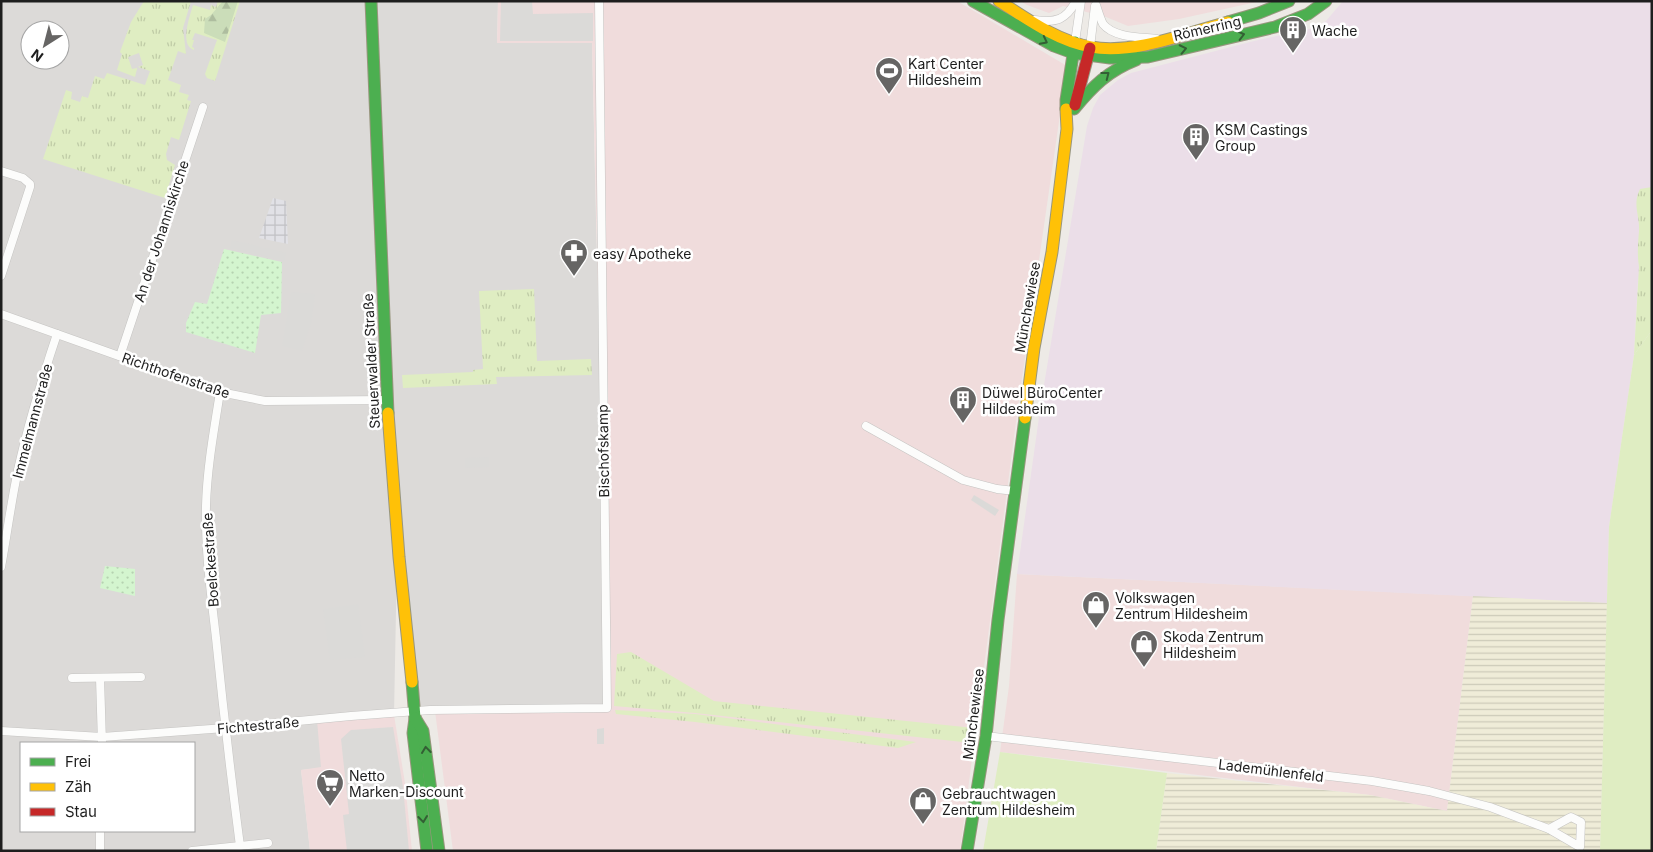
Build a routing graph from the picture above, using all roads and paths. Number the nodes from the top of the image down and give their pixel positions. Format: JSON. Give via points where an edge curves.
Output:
{"nodes":[{"id":1,"x":371,"y":1,"type":"edge"},
{"id":2,"x":599,"y":1,"type":"edge"},
{"id":3,"x":973,"y":1,"type":"edge"},
{"id":4,"x":999,"y":1,"type":"edge"},
{"id":5,"x":1076,"y":1,"type":"edge"},
{"id":6,"x":1081,"y":1,"type":"edge"},
{"id":7,"x":1290,"y":1,"type":"edge"},
{"id":8,"x":1326,"y":1,"type":"edge"},
{"id":9,"x":1096,"y":3,"type":"edge"},
{"id":10,"x":1029,"y":20,"type":"junction"},
{"id":11,"x":1161,"y":40,"type":"junction"},
{"id":12,"x":1074,"y":47,"type":"junction"},
{"id":13,"x":1089,"y":51,"type":"junction"},
{"id":14,"x":1148,"y":57,"type":"junction"},
{"id":15,"x":203,"y":107,"type":"dead end"},
{"id":16,"x":1074,"y":109,"type":"junction"},
{"id":17,"x":1068,"y":129,"type":"junction"},
{"id":18,"x":1,"y":171,"type":"edge"},
{"id":19,"x":1,"y":276,"type":"edge"},
{"id":20,"x":1,"y":314,"type":"edge"},
{"id":21,"x":57,"y":334,"type":"junction"},
{"id":22,"x":120,"y":356,"type":"junction"},
{"id":23,"x":220,"y":392,"type":"junction"},
{"id":24,"x":387,"y":400,"type":"junction"},
{"id":25,"x":866,"y":426,"type":"dead end"},
{"id":26,"x":1015,"y":491,"type":"junction"},
{"id":27,"x":1,"y":567,"type":"edge"},
{"id":28,"x":141,"y":677,"type":"dead end"},
{"id":29,"x":72,"y":678,"type":"dead end"},
{"id":30,"x":100,"y":678,"type":"junction"},
{"id":31,"x":414,"y":715,"type":"junction"},
{"id":32,"x":225,"y":728,"type":"junction"},
{"id":33,"x":1,"y":731,"type":"edge"},
{"id":34,"x":986,"y":736,"type":"junction"},
{"id":35,"x":102,"y":740,"type":"edge"},
{"id":36,"x":1549,"y":829,"type":"junction"},
{"id":37,"x":100,"y":832,"type":"edge"},
{"id":38,"x":268,"y":844,"type":"dead end"},
{"id":39,"x":240,"y":846,"type":"junction"},
{"id":40,"x":1584,"y":849,"type":"edge"},
{"id":41,"x":100,"y":851,"type":"edge"},
{"id":42,"x":192,"y":851,"type":"edge"},
{"id":43,"x":427,"y":851,"type":"edge"},
{"id":44,"x":439,"y":851,"type":"edge"},
{"id":45,"x":967,"y":851,"type":"edge"}],
"edges":[{"from":1,"to":24,"type":"main road","name":"Steuerwalder Straße"},
{"from":2,"to":31,"type":"street","name":"Bischofskamp","via":[[607,708]]},
{"from":3,"to":12,"type":"main road","one_way":true,"via":[[1042,41]]},
{"from":4,"to":10,"type":"main road"},
{"from":5,"to":10,"type":"street","via":[[1064,18],[1052,22]]},
{"from":6,"to":12,"type":"street"},
{"from":7,"to":11,"type":"main road","name":"Römerring","via":[[1260,13]]},
{"from":14,"to":8,"type":"main road","name":"Römerring","one_way":true,"via":[[1275,27],[1308,14]]},
{"from":9,"to":11,"type":"street","via":[[1104,25],[1112,31]]},
{"from":9,"to":13,"type":"street"},
{"from":10,"to":12,"type":"main road"},
{"from":11,"to":13,"type":"main road","name":"Römerring"},
{"from":12,"to":13,"type":"main road"},
{"from":12,"to":17,"type":"main road","name":"Münchewiese","via":[[1066,100]]},
{"from":13,"to":14,"type":"main road","name":"Römerring","via":[[1110,58]]},
{"from":13,"to":16,"type":"main road","name":"Münchewiese"},
{"from":16,"to":14,"type":"main road","name":"Münchewiese","one_way":true,"via":[[1111,71]]},
{"from":15,"to":22,"type":"street","name":"An der Johanniskirche"},
{"from":16,"to":17,"type":"main road","name":"Münchewiese"},
{"from":17,"to":26,"type":"main road","name":"Münchewiese"},
{"from":18,"to":19,"type":"street","via":[[30,184]]},
{"from":20,"to":21,"type":"street","name":"Richthofenstraße"},
{"from":21,"to":22,"type":"street","name":"Richthofenstraße"},
{"from":21,"to":27,"type":"street","name":"Immelmannstraße","via":[[23,449]]},
{"from":22,"to":23,"type":"street","name":"Richthofenstraße"},
{"from":23,"to":24,"type":"street","name":"Richthofenstraße","via":[[265,401]]},
{"from":23,"to":32,"type":"street","name":"Boelckestraße","via":[[211,451],[206,521]]},
{"from":24,"to":31,"type":"main road","name":"Steuerwalder Straße"},
{"from":25,"to":26,"type":"street","via":[[963,480]]},
{"from":26,"to":34,"type":"main road","name":"Münchewiese"},
{"from":28,"to":30,"type":"street"},
{"from":29,"to":30,"type":"street"},
{"from":30,"to":35,"type":"street"},
{"from":31,"to":32,"type":"street","name":"Fichtestraße"},
{"from":31,"to":43,"type":"main road","name":"Steuerwalder Straße","one_way":true,"via":[[413,733]]},
{"from":44,"to":31,"type":"main road","name":"Steuerwalder Straße","one_way":true,"via":[[424,732]]},
{"from":32,"to":35,"type":"street","name":"Fichtestraße"},
{"from":32,"to":39,"type":"street","name":"Boelckestraße"},
{"from":33,"to":35,"type":"street","name":"Fichtestraße"},
{"from":34,"to":36,"type":"street","name":"Lademühlenfeld","via":[[1372,781],[1490,807]]},
{"from":34,"to":45,"type":"main road","name":"Münchewiese"},
{"from":36,"to":40,"type":"street","name":"Lademühlenfeld"},
{"from":36,"to":40,"type":"street","name":"Lademühlenfeld","via":[[1571,817],[1581,822]]},
{"from":37,"to":41,"type":"street"},
{"from":38,"to":39,"type":"street"},
{"from":39,"to":42,"type":"street"}]}
